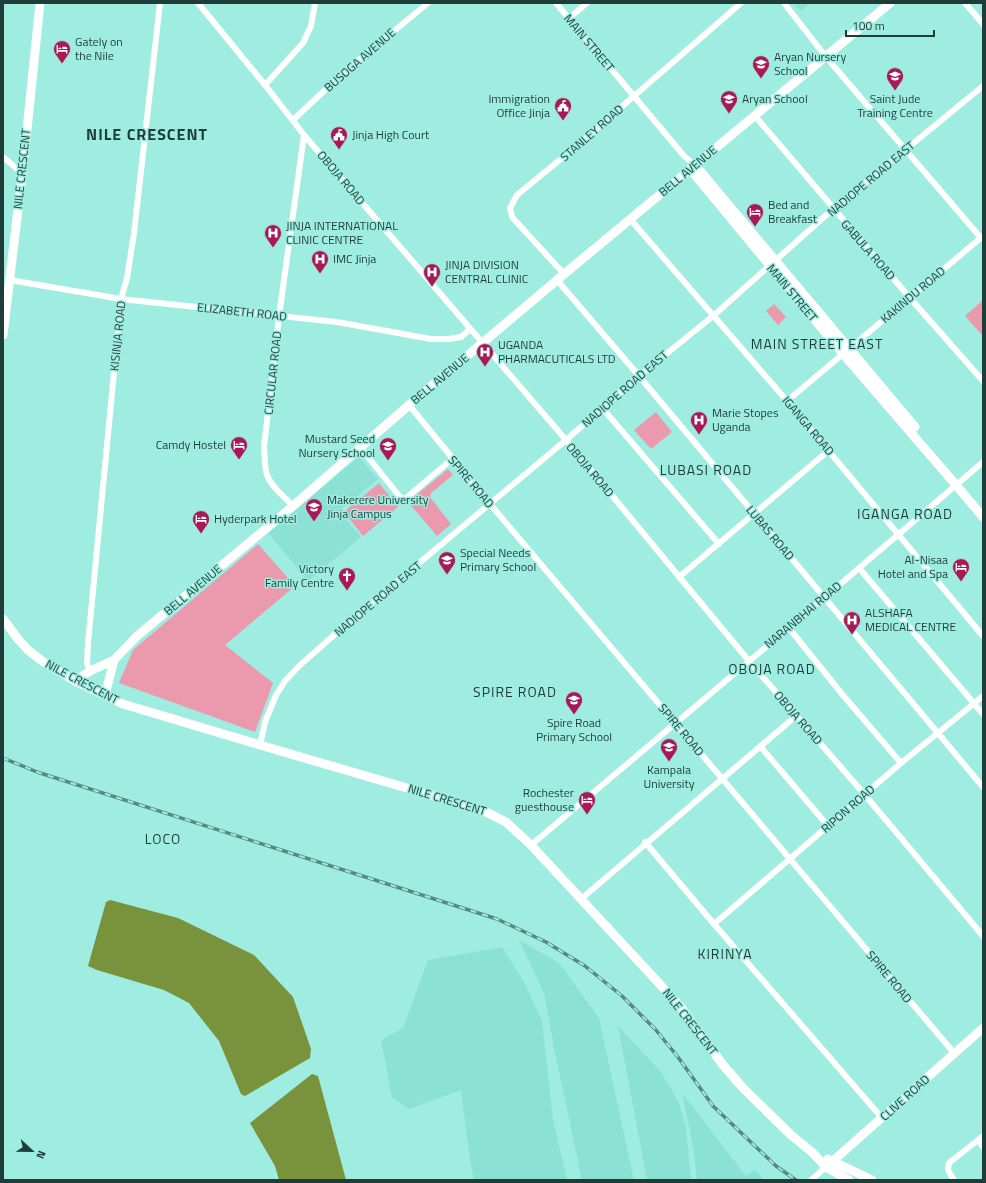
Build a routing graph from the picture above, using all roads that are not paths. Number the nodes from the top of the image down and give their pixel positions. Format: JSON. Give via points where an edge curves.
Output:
{"nodes":[{"id":1,"x":40,"y":3,"type":"edge"},
{"id":2,"x":160,"y":3,"type":"edge"},
{"id":3,"x":198,"y":3,"type":"edge"},
{"id":4,"x":315,"y":3,"type":"edge"},
{"id":5,"x":428,"y":3,"type":"edge"},
{"id":6,"x":556,"y":3,"type":"edge"},
{"id":7,"x":587,"y":3,"type":"edge"},
{"id":8,"x":741,"y":3,"type":"edge"},
{"id":9,"x":784,"y":3,"type":"edge"},
{"id":10,"x":890,"y":3,"type":"edge"},
{"id":11,"x":965,"y":3,"type":"edge"},
{"id":12,"x":569,"y":18,"type":"junction"},
{"id":13,"x":983,"y":24,"type":"edge"},
{"id":14,"x":826,"y":57,"type":"junction"},
{"id":15,"x":265,"y":85,"type":"junction"},
{"id":16,"x":983,"y":86,"type":"edge"},
{"id":17,"x":634,"y":96,"type":"junction"},
{"id":18,"x":755,"y":116,"type":"junction"},
{"id":19,"x":293,"y":120,"type":"junction"},
{"id":20,"x":304,"y":135,"type":"junction"},
{"id":21,"x":906,"y":149,"type":"junction"},
{"id":22,"x":3,"y":157,"type":"edge"},
{"id":23,"x":692,"y":167,"type":"junction"},
{"id":24,"x":22,"y":173,"type":"junction"},
{"id":25,"x":833,"y":209,"type":"junction"},
{"id":26,"x":630,"y":219,"type":"junction"},
{"id":27,"x":982,"y":237,"type":"edge"},
{"id":28,"x":772,"y":263,"type":"junction"},
{"id":29,"x":564,"y":274,"type":"junction"},
{"id":30,"x":10,"y":280,"type":"junction"},
{"id":31,"x":557,"y":280,"type":"junction"},
{"id":32,"x":121,"y":298,"type":"junction"},
{"id":33,"x":910,"y":298,"type":"junction"},
{"id":34,"x":279,"y":316,"type":"junction"},
{"id":35,"x":713,"y":316,"type":"junction"},
{"id":36,"x":470,"y":329,"type":"junction"},
{"id":37,"x":3,"y":335,"type":"edge"},
{"id":38,"x":483,"y":344,"type":"junction"},
{"id":39,"x":846,"y":351,"type":"junction"},
{"id":40,"x":639,"y":376,"type":"junction"},
{"id":41,"x":983,"y":381,"type":"edge"},
{"id":42,"x":787,"y":401,"type":"junction"},
{"id":43,"x":409,"y":405,"type":"junction"},
{"id":44,"x":603,"y":408,"type":"junction"},
{"id":45,"x":566,"y":440,"type":"junction"},
{"id":46,"x":360,"y":447,"type":"junction"},
{"id":47,"x":828,"y":451,"type":"junction"},
{"id":48,"x":452,"y":459,"type":"junction"},
{"id":49,"x":983,"y":462,"type":"edge"},
{"id":50,"x":958,"y":483,"type":"junction"},
{"id":51,"x":490,"y":504,"type":"junction"},
{"id":52,"x":293,"y":506,"type":"junction"},
{"id":53,"x":983,"y":508,"type":"edge"},
{"id":54,"x":754,"y":514,"type":"junction"},
{"id":55,"x":983,"y":518,"type":"edge"},
{"id":56,"x":899,"y":534,"type":"junction"},
{"id":57,"x":719,"y":544,"type":"junction"},
{"id":58,"x":859,"y":568,"type":"junction"},
{"id":59,"x":680,"y":577,"type":"junction"},
{"id":60,"x":824,"y":598,"type":"junction"},
{"id":61,"x":3,"y":619,"type":"edge"},
{"id":62,"x":789,"y":628,"type":"junction"},
{"id":63,"x":983,"y":636,"type":"edge"},
{"id":64,"x":114,"y":660,"type":"junction"},
{"id":65,"x":749,"y":662,"type":"junction"},
{"id":66,"x":90,"y":671,"type":"junction"},
{"id":67,"x":75,"y":681,"type":"junction"},
{"id":68,"x":104,"y":695,"type":"junction"},
{"id":69,"x":983,"y":696,"type":"edge"},
{"id":70,"x":974,"y":704,"type":"junction"},
{"id":71,"x":983,"y":714,"type":"edge"},
{"id":72,"x":796,"y":716,"type":"junction"},
{"id":73,"x":675,"y":723,"type":"junction"},
{"id":74,"x":938,"y":733,"type":"junction"},
{"id":75,"x":260,"y":745,"type":"junction"},
{"id":76,"x":760,"y":746,"type":"junction"},
{"id":77,"x":901,"y":763,"type":"junction"},
{"id":78,"x":722,"y":778,"type":"junction"},
{"id":79,"x":983,"y":786,"type":"edge"},
{"id":80,"x":865,"y":795,"type":"junction"},
{"id":81,"x":828,"y":826,"type":"junction"},
{"id":82,"x":645,"y":842,"type":"junction"},
{"id":83,"x":531,"y":844,"type":"junction"},
{"id":84,"x":789,"y":860,"type":"junction"},
{"id":85,"x":581,"y":898,"type":"junction"},
{"id":86,"x":714,"y":924,"type":"junction"},
{"id":87,"x":983,"y":936,"type":"edge"},
{"id":88,"x":983,"y":1028,"type":"edge"},
{"id":89,"x":954,"y":1053,"type":"junction"},
{"id":90,"x":882,"y":1118,"type":"junction"},
{"id":91,"x":981,"y":1138,"type":"edge"},
{"id":92,"x":983,"y":1148,"type":"edge"},
{"id":93,"x":829,"y":1164,"type":"junction"},
{"id":94,"x":811,"y":1180,"type":"edge"},
{"id":95,"x":849,"y":1180,"type":"edge"},
{"id":96,"x":872,"y":1180,"type":"edge"},
{"id":97,"x":954,"y":1180,"type":"edge"}],
"edges":[{"from":1,"to":24,"type":"street","name":"NILE CRESCENT"},
{"from":2,"to":32,"type":"street","name":"KISINJA ROAD","via":[[134,233]]},
{"from":3,"to":15,"type":"street","name":"OBOJA ROAD"},
{"from":4,"to":15,"type":"street","via":[[311,26],[303,43]]},
{"from":5,"to":19,"type":"street","name":"BUSOGA AVENUE","via":[[344,72]]},
{"from":6,"to":12,"type":"street","name":"MAIN STREET"},
{"from":7,"to":12,"type":"street"},
{"from":8,"to":17,"type":"street","name":"STANLEY ROAD"},
{"from":9,"to":14,"type":"street"},
{"from":10,"to":14,"type":"street","name":"BELL AVENUE"},
{"from":11,"to":13,"type":"street"},
{"from":12,"to":17,"type":"street","name":"MAIN STREET"},
{"from":14,"to":18,"type":"street","name":"BELL AVENUE"},
{"from":14,"to":21,"type":"street"},
{"from":15,"to":19,"type":"street","name":"OBOJA ROAD"},
{"from":16,"to":21,"type":"street","name":"NADIOPE ROAD EAST"},
{"from":17,"to":23,"type":"street","name":"MAIN STREET"},
{"from":17,"to":29,"type":"street","name":"STANLEY ROAD","via":[[517,195],[510,208],[512,217]]},
{"from":18,"to":23,"type":"street","name":"BELL AVENUE"},
{"from":18,"to":25,"type":"street","name":"GABULA ROAD"},
{"from":19,"to":20,"type":"street","name":"OBOJA ROAD"},
{"from":20,"to":34,"type":"street","name":"CIRCULAR ROAD"},
{"from":20,"to":36,"type":"street","name":"OBOJA ROAD"},
{"from":21,"to":25,"type":"street","name":"NADIOPE ROAD EAST"},
{"from":21,"to":27,"type":"street"},
{"from":22,"to":24,"type":"street"},
{"from":23,"to":26,"type":"street","name":"BELL AVENUE"},
{"from":23,"to":28,"type":"street","name":"MAIN STREET"},
{"from":24,"to":30,"type":"street","name":"NILE CRESCENT"},
{"from":25,"to":28,"type":"street","name":"NADIOPE ROAD EAST"},
{"from":25,"to":33,"type":"street","name":"GABULA ROAD"},
{"from":26,"to":29,"type":"street","name":"BELL AVENUE"},
{"from":26,"to":35,"type":"street","name":"IGANGA ROAD"},
{"from":27,"to":33,"type":"street","name":"KAKINDU ROAD"},
{"from":28,"to":35,"type":"street","name":"NADIOPE ROAD EAST"},
{"from":28,"to":39,"type":"street","name":"MAIN STREET"},
{"from":29,"to":31,"type":"street","name":"BELL AVENUE"},
{"from":30,"to":32,"type":"street","name":"ELIZABETH ROAD"},
{"from":30,"to":37,"type":"street","name":"NILE CRESCENT"},
{"from":31,"to":38,"type":"street","name":"BELL AVENUE"},
{"from":31,"to":40,"type":"street","name":"LUBAS ROAD"},
{"from":32,"to":34,"type":"street","name":"ELIZABETH ROAD"},
{"from":32,"to":66,"type":"street","name":"KISINJA ROAD","via":[[88,643],[87,663]]},
{"from":33,"to":39,"type":"street","name":"KAKINDU ROAD"},
{"from":33,"to":41,"type":"street","name":"GABULA ROAD"},
{"from":34,"to":36,"type":"street","name":"ELIZABETH ROAD","via":[[337,322],[431,339],[461,337]]},
{"from":34,"to":52,"type":"street","name":"CIRCULAR ROAD","via":[[264,447],[265,464],[271,482]]},
{"from":35,"to":40,"type":"street","name":"NADIOPE ROAD EAST"},
{"from":35,"to":42,"type":"street","name":"IGANGA ROAD"},
{"from":36,"to":38,"type":"street","name":"OBOJA ROAD"},
{"from":38,"to":43,"type":"street","name":"BELL AVENUE"},
{"from":38,"to":45,"type":"street","name":"OBOJA ROAD"},
{"from":39,"to":42,"type":"street","name":"KAKINDU ROAD"},
{"from":39,"to":50,"type":"street","name":"MAIN STREET"},
{"from":40,"to":44,"type":"street","name":"NADIOPE ROAD EAST"},
{"from":40,"to":54,"type":"street","name":"LUBAS ROAD"},
{"from":42,"to":47,"type":"street","name":"IGANGA ROAD"},
{"from":43,"to":46,"type":"street","name":"BELL AVENUE"},
{"from":43,"to":48,"type":"street","name":"SPIRE ROAD"},
{"from":44,"to":45,"type":"street","name":"NADIOPE ROAD EAST"},
{"from":44,"to":57,"type":"street"},
{"from":45,"to":51,"type":"street","name":"NADIOPE ROAD EAST"},
{"from":45,"to":59,"type":"street","name":"OBOJA ROAD"},
{"from":46,"to":48,"type":"street","via":[[402,499]]},
{"from":46,"to":52,"type":"street","name":"BELL AVENUE"},
{"from":47,"to":54,"type":"street"},
{"from":47,"to":56,"type":"street","name":"IGANGA ROAD"},
{"from":48,"to":51,"type":"street","name":"SPIRE ROAD"},
{"from":49,"to":50,"type":"street","name":"NARANBHAI ROAD"},
{"from":50,"to":53,"type":"street","name":"MAIN STREET"},
{"from":50,"to":55,"type":"street","name":"MAIN STREET"},
{"from":50,"to":56,"type":"street","name":"NARANBHAI ROAD"},
{"from":51,"to":73,"type":"street","name":"SPIRE ROAD"},
{"from":51,"to":75,"type":"street","name":"NADIOPE ROAD EAST","via":[[290,675],[269,710]]},
{"from":52,"to":64,"type":"street","name":"BELL AVENUE","via":[[137,636]]},
{"from":54,"to":57,"type":"street"},
{"from":54,"to":60,"type":"street","name":"LUBAS ROAD"},
{"from":56,"to":58,"type":"street","name":"NARANBHAI ROAD"},
{"from":56,"to":63,"type":"street","name":"IGANGA ROAD"},
{"from":57,"to":59,"type":"street"},
{"from":58,"to":60,"type":"street","name":"NARANBHAI ROAD"},
{"from":58,"to":70,"type":"street"},
{"from":59,"to":65,"type":"street","name":"OBOJA ROAD"},
{"from":60,"to":62,"type":"street","name":"NARANBHAI ROAD"},
{"from":60,"to":74,"type":"street","name":"LUBAS ROAD"},
{"from":61,"to":67,"type":"street","name":"NILE CRESCENT","via":[[28,650]]},
{"from":62,"to":65,"type":"street","name":"NARANBHAI ROAD"},
{"from":62,"to":77,"type":"street"},
{"from":64,"to":66,"type":"street"},
{"from":64,"to":68,"type":"street","name":"BELL AVENUE"},
{"from":65,"to":72,"type":"street","name":"OBOJA ROAD"},
{"from":65,"to":73,"type":"street","name":"NARANBHAI ROAD"},
{"from":66,"to":67,"type":"street"},
{"from":67,"to":68,"type":"street","name":"NILE CRESCENT"},
{"from":68,"to":75,"type":"street","name":"NILE CRESCENT"},
{"from":69,"to":70,"type":"street","name":"RIPON ROAD"},
{"from":70,"to":71,"type":"street"},
{"from":70,"to":74,"type":"street","name":"RIPON ROAD"},
{"from":72,"to":76,"type":"street"},
{"from":72,"to":80,"type":"street","name":"OBOJA ROAD"},
{"from":73,"to":78,"type":"street","name":"SPIRE ROAD"},
{"from":73,"to":83,"type":"street","name":"NARANBHAI ROAD"},
{"from":74,"to":77,"type":"street","name":"RIPON ROAD"},
{"from":74,"to":79,"type":"street","name":"LUBAS ROAD"},
{"from":75,"to":83,"type":"street","name":"NILE CRESCENT","via":[[482,810],[506,822]]},
{"from":76,"to":78,"type":"street"},
{"from":76,"to":81,"type":"street"},
{"from":77,"to":80,"type":"street","name":"RIPON ROAD"},
{"from":78,"to":82,"type":"street"},
{"from":78,"to":84,"type":"street","name":"SPIRE ROAD"},
{"from":80,"to":81,"type":"street","name":"RIPON ROAD"},
{"from":80,"to":87,"type":"street","name":"OBOJA ROAD"},
{"from":81,"to":84,"type":"street","name":"RIPON ROAD"},
{"from":82,"to":85,"type":"street"},
{"from":82,"to":86,"type":"street"},
{"from":83,"to":85,"type":"street","name":"NILE CRESCENT"},
{"from":84,"to":86,"type":"street","name":"RIPON ROAD"},
{"from":84,"to":89,"type":"street","name":"SPIRE ROAD"},
{"from":85,"to":93,"type":"street","name":"NILE CRESCENT","via":[[680,1006],[733,1078],[766,1111]]},
{"from":86,"to":90,"type":"street"},
{"from":88,"to":89,"type":"street","name":"CLIVE ROAD"},
{"from":89,"to":90,"type":"street","name":"CLIVE ROAD"},
{"from":90,"to":93,"type":"street","name":"CLIVE ROAD"},
{"from":91,"to":92,"type":"street"},
{"from":91,"to":97,"type":"street","via":[[948,1165]]},
{"from":93,"to":94,"type":"street"},
{"from":93,"to":95,"type":"street"},
{"from":93,"to":96,"type":"street"}]}
